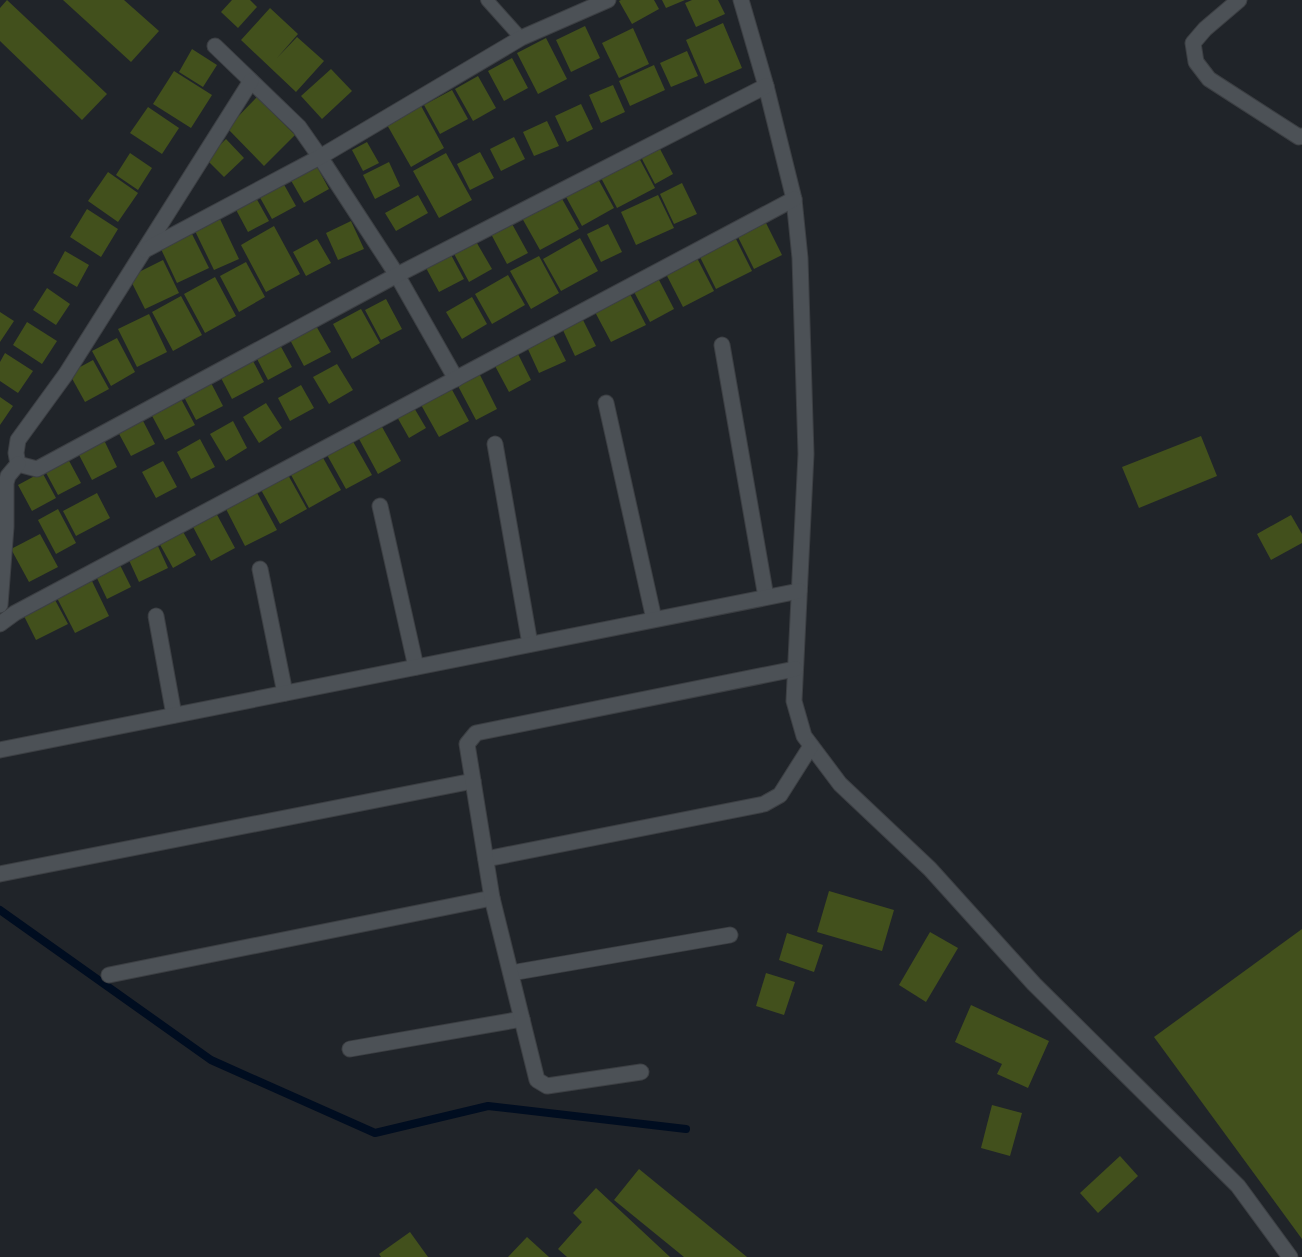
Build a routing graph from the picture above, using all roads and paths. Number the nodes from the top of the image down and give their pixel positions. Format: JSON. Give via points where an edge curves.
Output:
{"nodes":[{"id":1,"x":487,"y":0,"type":"edge"},
{"id":2,"x":608,"y":0,"type":"edge"},
{"id":3,"x":741,"y":0,"type":"edge"},
{"id":4,"x":1231,"y":3,"type":"edge"},
{"id":5,"x":521,"y":38,"type":"junction"},
{"id":6,"x":215,"y":46,"type":"dead end"},
{"id":7,"x":251,"y":81,"type":"junction"},
{"id":8,"x":766,"y":86,"type":"junction"},
{"id":9,"x":1302,"y":136,"type":"edge"},
{"id":10,"x":320,"y":156,"type":"junction"},
{"id":11,"x":794,"y":200,"type":"junction"},
{"id":12,"x":143,"y":251,"type":"junction"},
{"id":13,"x":397,"y":275,"type":"junction"},
{"id":14,"x":722,"y":345,"type":"dead end"},
{"id":15,"x":456,"y":379,"type":"junction"},
{"id":16,"x":606,"y":403,"type":"dead end"},
{"id":17,"x":495,"y":444,"type":"dead end"},
{"id":18,"x":18,"y":464,"type":"junction"},
{"id":19,"x":380,"y":506,"type":"dead end"},
{"id":20,"x":260,"y":569,"type":"dead end"},
{"id":21,"x":799,"y":590,"type":"junction"},
{"id":22,"x":766,"y":597,"type":"junction"},
{"id":23,"x":0,"y":606,"type":"edge"},
{"id":24,"x":156,"y":616,"type":"dead end"},
{"id":25,"x":654,"y":620,"type":"junction"},
{"id":26,"x":0,"y":624,"type":"edge"},
{"id":27,"x":530,"y":644,"type":"junction"},
{"id":28,"x":416,"y":667,"type":"junction"},
{"id":29,"x":795,"y":670,"type":"junction"},
{"id":30,"x":285,"y":693,"type":"junction"},
{"id":31,"x":174,"y":715,"type":"junction"},
{"id":32,"x":811,"y":746,"type":"junction"},
{"id":33,"x":0,"y":750,"type":"edge"},
{"id":34,"x":473,"y":781,"type":"junction"},
{"id":35,"x":486,"y":859,"type":"junction"},
{"id":36,"x":0,"y":874,"type":"edge"},
{"id":37,"x":492,"y":898,"type":"junction"},
{"id":38,"x":730,"y":936,"type":"dead end"},
{"id":39,"x":510,"y":974,"type":"junction"},
{"id":40,"x":109,"y":975,"type":"dead end"},
{"id":41,"x":522,"y":1019,"type":"junction"},
{"id":42,"x":350,"y":1049,"type":"dead end"},
{"id":43,"x":641,"y":1072,"type":"dead end"},
{"id":44,"x":1290,"y":1257,"type":"edge"}],
"edges":[{"from":1,"to":5,"type":"lane"},
{"from":2,"to":5,"type":"street"},
{"from":3,"to":8,"type":"street"},
{"from":4,"to":9,"type":"street","via":[[1193,43],[1196,62],[1209,79]]},
{"from":5,"to":10,"type":"street"},
{"from":6,"to":7,"type":"street"},
{"from":7,"to":10,"type":"street","via":[[299,127]]},
{"from":7,"to":12,"type":"street"},
{"from":8,"to":11,"type":"street"},
{"from":8,"to":13,"type":"street"},
{"from":10,"to":12,"type":"street"},
{"from":10,"to":13,"type":"street"},
{"from":11,"to":15,"type":"street"},
{"from":11,"to":21,"type":"street","via":[[800,258],[806,454]]},
{"from":12,"to":18,"type":"street","via":[[66,374],[18,440]]},
{"from":13,"to":15,"type":"street"},
{"from":13,"to":18,"type":"street","via":[[37,469]]},
{"from":14,"to":22,"type":"street"},
{"from":15,"to":26,"type":"street","via":[[24,608]]},
{"from":16,"to":25,"type":"street"},
{"from":17,"to":27,"type":"street"},
{"from":18,"to":23,"type":"street","via":[[6,483]]},
{"from":19,"to":28,"type":"street"},
{"from":20,"to":30,"type":"street"},
{"from":21,"to":22,"type":"street"},
{"from":21,"to":29,"type":"street"},
{"from":22,"to":25,"type":"street"},
{"from":24,"to":31,"type":"street"},
{"from":25,"to":27,"type":"street"},
{"from":27,"to":28,"type":"street"},
{"from":28,"to":30,"type":"street"},
{"from":29,"to":32,"type":"street","via":[[794,701],[804,736]]},
{"from":29,"to":34,"type":"street","via":[[476,733],[467,744]]},
{"from":30,"to":31,"type":"street"},
{"from":31,"to":33,"type":"street"},
{"from":32,"to":35,"type":"street","via":[[780,795],[764,804]]},
{"from":32,"to":44,"type":"street","via":[[840,784],[930,869],[1034,984],[1238,1186]]},
{"from":34,"to":35,"type":"street"},
{"from":34,"to":36,"type":"street"},
{"from":35,"to":37,"type":"street"},
{"from":37,"to":39,"type":"street"},
{"from":37,"to":40,"type":"street"},
{"from":38,"to":39,"type":"street"},
{"from":39,"to":41,"type":"street"},
{"from":41,"to":42,"type":"street"},
{"from":41,"to":43,"type":"street","via":[[536,1080],[547,1086]]}]}
